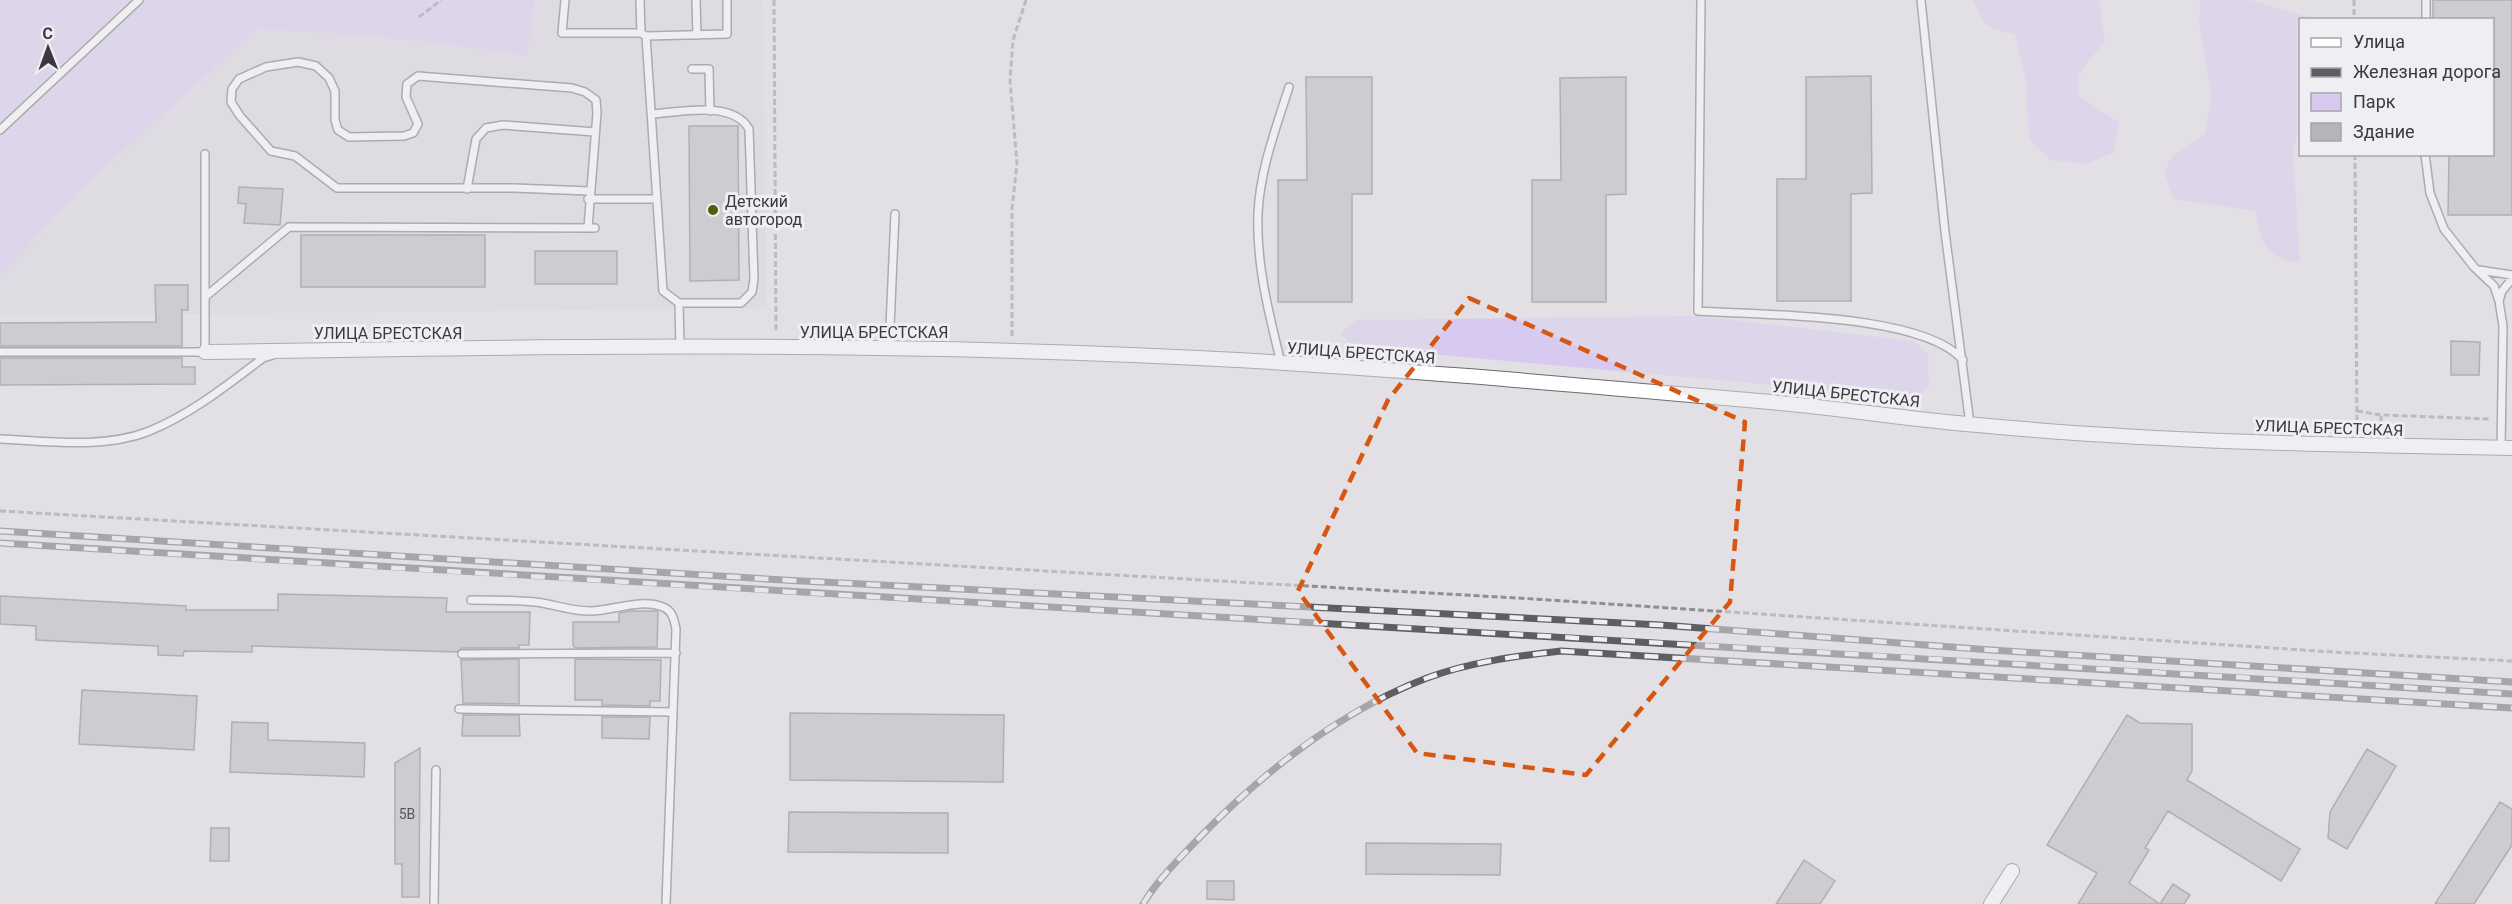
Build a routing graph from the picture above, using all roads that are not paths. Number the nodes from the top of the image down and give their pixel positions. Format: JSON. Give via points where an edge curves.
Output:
{"nodes":[{"id":1,"x":139,"y":0,"type":"edge"},
{"id":2,"x":565,"y":0,"type":"edge"},
{"id":3,"x":640,"y":0,"type":"edge"},
{"id":4,"x":696,"y":0,"type":"edge"},
{"id":5,"x":727,"y":0,"type":"edge"},
{"id":6,"x":1701,"y":0,"type":"edge"},
{"id":7,"x":1921,"y":0,"type":"edge"},
{"id":8,"x":2426,"y":0,"type":"edge"},
{"id":9,"x":2426,"y":18,"type":"edge"},
{"id":10,"x":644,"y":35,"type":"junction"},
{"id":11,"x":697,"y":35,"type":"junction"},
{"id":12,"x":692,"y":69,"type":"dead end"},
{"id":13,"x":1289,"y":87,"type":"dead end"},
{"id":14,"x":710,"y":111,"type":"junction"},
{"id":15,"x":652,"y":114,"type":"junction"},
{"id":16,"x":0,"y":130,"type":"edge"},
{"id":17,"x":595,"y":132,"type":"junction"},
{"id":18,"x":206,"y":154,"type":"dead end"},
{"id":19,"x":2425,"y":156,"type":"edge"},
{"id":20,"x":467,"y":189,"type":"junction"},
{"id":21,"x":589,"y":195,"type":"junction"},
{"id":22,"x":655,"y":199,"type":"junction"},
{"id":23,"x":895,"y":214,"type":"dead end"},
{"id":24,"x":2474,"y":267,"type":"junction"},
{"id":25,"x":2512,"y":277,"type":"edge"},
{"id":26,"x":205,"y":297,"type":"junction"},
{"id":27,"x":2499,"y":301,"type":"junction"},
{"id":28,"x":679,"y":303,"type":"junction"},
{"id":29,"x":680,"y":348,"type":"junction"},
{"id":30,"x":889,"y":349,"type":"junction"},
{"id":31,"x":287,"y":351,"type":"junction"},
{"id":32,"x":0,"y":352,"type":"edge"},
{"id":33,"x":205,"y":352,"type":"junction"},
{"id":34,"x":1963,"y":360,"type":"junction"},
{"id":35,"x":1281,"y":363,"type":"junction"},
{"id":36,"x":1970,"y":424,"type":"junction"},
{"id":37,"x":0,"y":439,"type":"edge"},
{"id":38,"x":2507,"y":448,"type":"edge"},
{"id":39,"x":471,"y":600,"type":"dead end"},
{"id":40,"x":676,"y":653,"type":"junction"},
{"id":41,"x":462,"y":654,"type":"dead end"},
{"id":42,"x":459,"y":709,"type":"dead end"},
{"id":43,"x":673,"y":712,"type":"junction"},
{"id":44,"x":436,"y":770,"type":"dead end"},
{"id":45,"x":2012,"y":871,"type":"dead end"},
{"id":46,"x":434,"y":904,"type":"edge"},
{"id":47,"x":666,"y":904,"type":"edge"},
{"id":48,"x":1991,"y":904,"type":"edge"}],
"edges":[{"from":1,"to":16,"type":"lane"},
{"from":2,"to":10,"type":"lane","via":[[562,33]]},
{"from":3,"to":10,"type":"lane"},
{"from":4,"to":11,"type":"lane"},
{"from":5,"to":11,"type":"lane","via":[[727,34]]},
{"from":6,"to":34,"type":"lane","via":[[1698,312],[1838,318],[1895,328],[1955,351]]},
{"from":7,"to":34,"type":"lane","via":[[1945,232]]},
{"from":8,"to":9,"type":"lane"},
{"from":10,"to":11,"type":"lane"},
{"from":10,"to":15,"type":"lane"},
{"from":12,"to":14,"type":"lane","via":[[709,69]]},
{"from":13,"to":35,"type":"lane","via":[[1265,164],[1258,212],[1260,269]]},
{"from":14,"to":15,"type":"lane"},
{"from":14,"to":28,"type":"lane","via":[[736,115],[744,119],[749,129],[752,292],[741,303]]},
{"from":15,"to":22,"type":"lane"},
{"from":17,"to":20,"type":"lane","via":[[503,125],[486,128],[476,139]]},
{"from":17,"to":20,"type":"lane","via":[[596,100],[572,88],[418,76],[407,84],[406,97],[418,124],[413,133],[360,137],[349,137],[338,130],[335,91],[329,78],[316,66],[298,62],[266,67],[239,80],[232,89],[231,102],[271,151],[295,156],[337,188]]},
{"from":17,"to":21,"type":"lane"},
{"from":18,"to":26,"type":"lane"},
{"from":19,"to":24,"type":"lane","via":[[2430,193],[2444,229]]},
{"from":20,"to":21,"type":"lane"},
{"from":21,"to":22,"type":"lane"},
{"from":21,"to":26,"type":"lane","via":[[592,228],[289,227]]},
{"from":22,"to":28,"type":"lane","via":[[660,223],[661,284],[663,291]]},
{"from":23,"to":30,"type":"lane"},
{"from":24,"to":25,"type":"lane"},
{"from":24,"to":27,"type":"lane","via":[[2494,286]]},
{"from":25,"to":27,"type":"lane"},
{"from":26,"to":33,"type":"lane"},
{"from":27,"to":38,"type":"lane","via":[[2504,326],[2502,419]]},
{"from":28,"to":29,"type":"lane"},
{"from":29,"to":30,"type":"street","name":"УЛИЦА БРЕСТСКАЯ"},
{"from":29,"to":31,"type":"street","name":"УЛИЦА БРЕСТСКАЯ"},
{"from":30,"to":35,"type":"street","name":"УЛИЦА БРЕСТСКАЯ","via":[[1013,350]]},
{"from":31,"to":33,"type":"street","name":"УЛИЦА БРЕСТСКАЯ"},
{"from":31,"to":37,"type":"lane","via":[[263,358],[194,409],[145,432],[106,440]]},
{"from":32,"to":33,"type":"lane"},
{"from":34,"to":36,"type":"lane"},
{"from":35,"to":36,"type":"street","name":"УЛИЦА БРЕСТСКАЯ","via":[[1764,401]]},
{"from":36,"to":38,"type":"street","name":"УЛИЦА БРЕСТСКАЯ","via":[[2357,446]]},
{"from":39,"to":40,"type":"lane","via":[[537,602],[567,610],[593,611],[619,605],[664,607],[673,614]]},
{"from":40,"to":41,"type":"lane"},
{"from":40,"to":43,"type":"lane"},
{"from":42,"to":43,"type":"lane"},
{"from":43,"to":47,"type":"lane"},
{"from":44,"to":46,"type":"lane"},
{"from":45,"to":48,"type":"street"}]}
